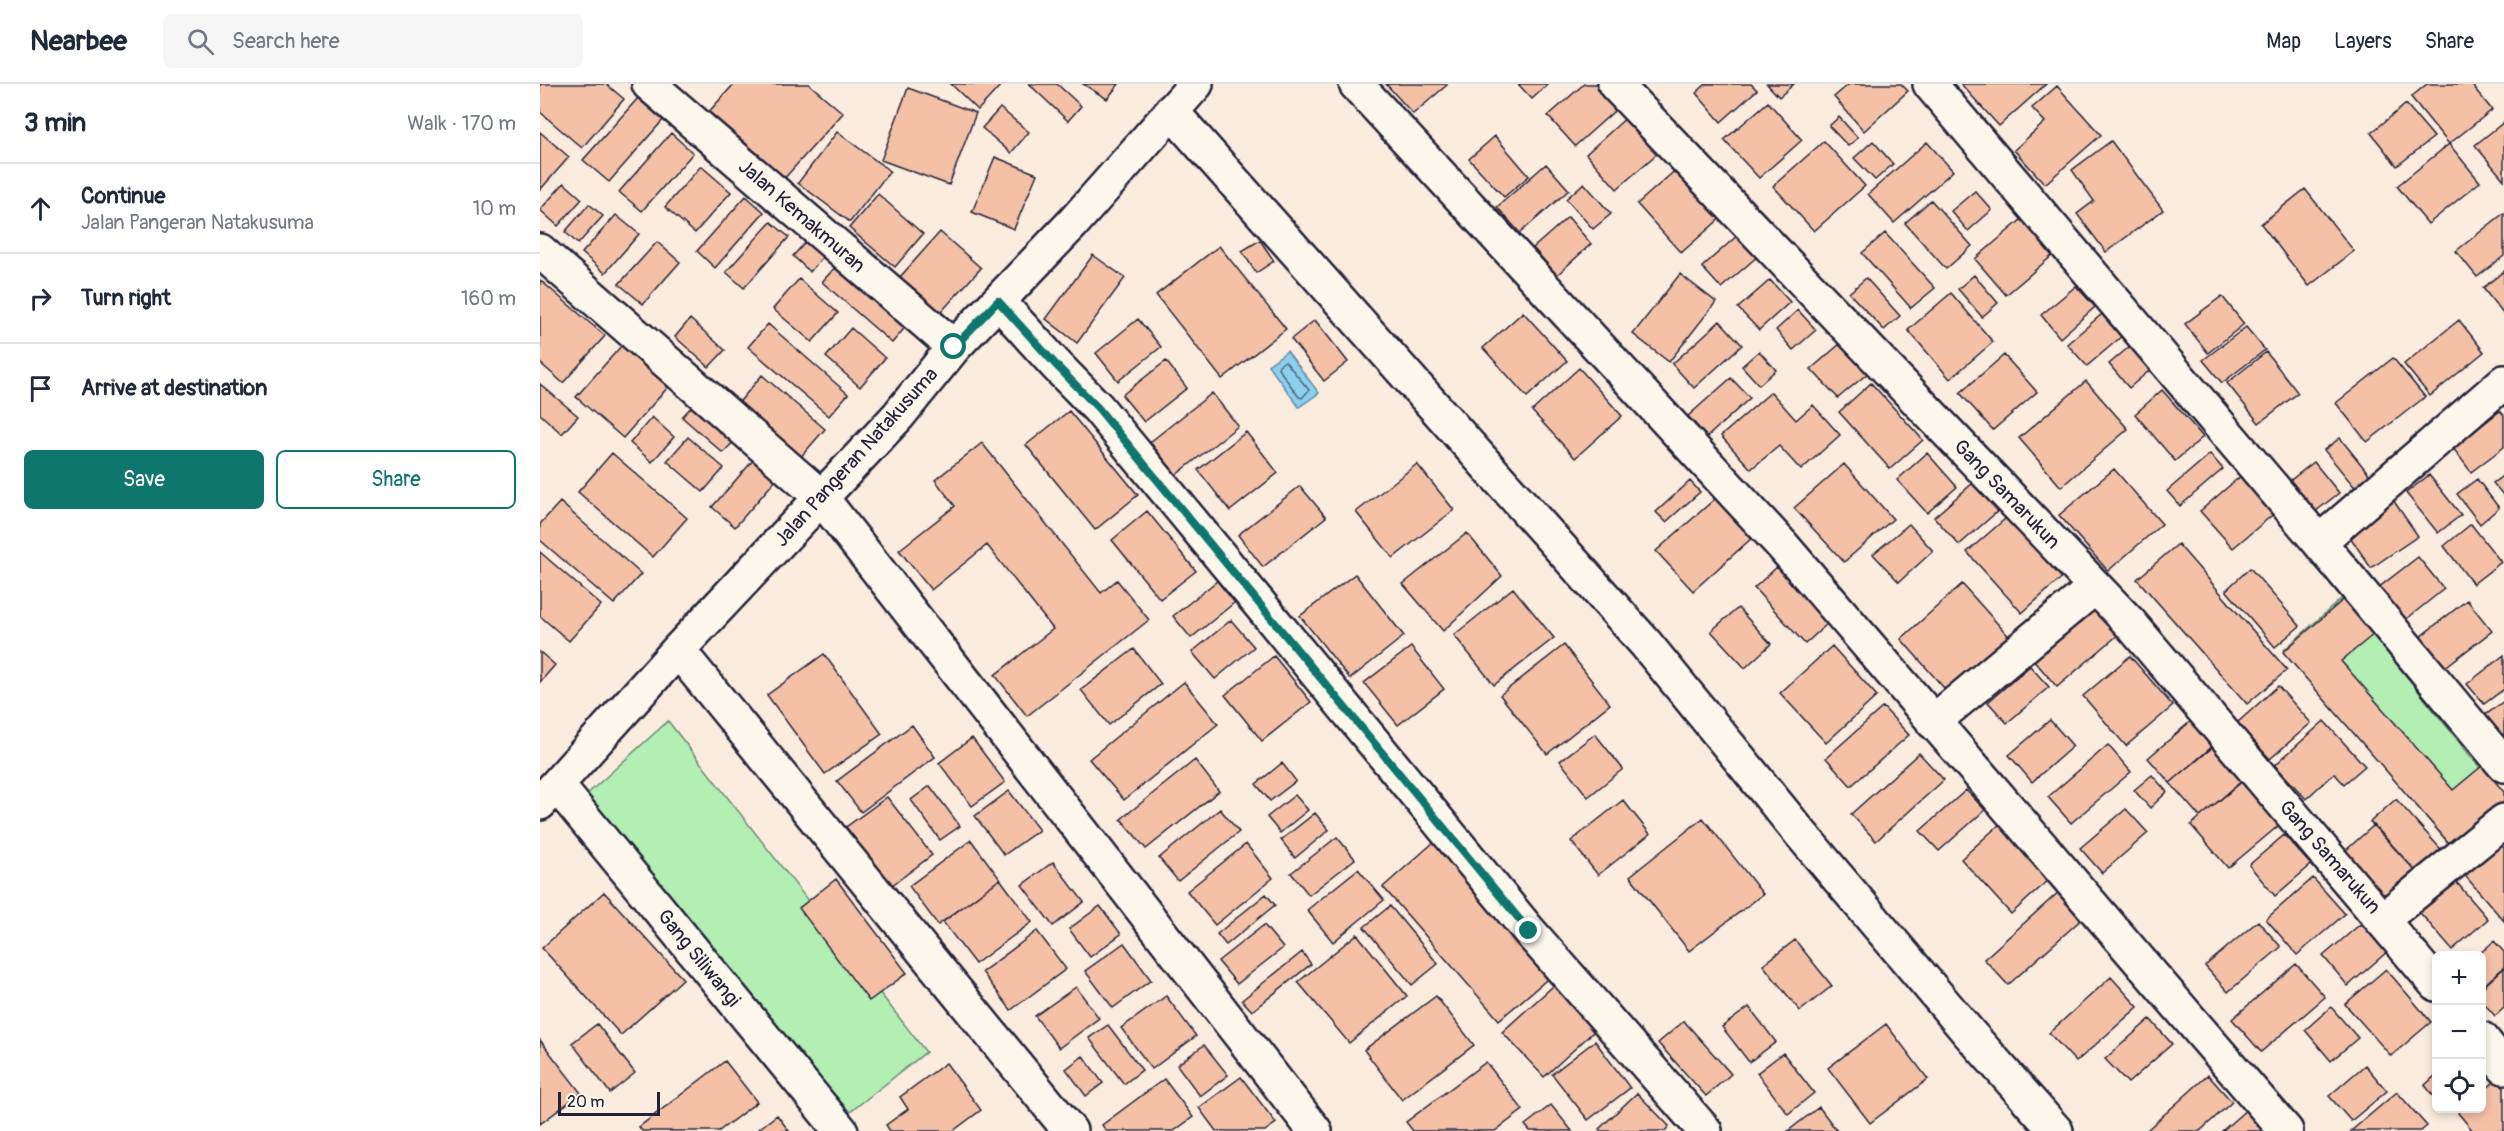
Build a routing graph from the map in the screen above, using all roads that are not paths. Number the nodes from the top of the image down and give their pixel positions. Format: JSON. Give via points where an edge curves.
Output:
{"nodes":[{"id":1,"x":649,"y":84,"type":"edge"},
{"id":2,"x":1196,"y":84,"type":"edge"},
{"id":3,"x":1356,"y":84,"type":"edge"},
{"id":4,"x":1615,"y":84,"type":"edge"},
{"id":5,"x":1930,"y":84,"type":"edge"},
{"id":6,"x":1171,"y":111,"type":"junction"},
{"id":7,"x":540,"y":251,"type":"edge"},
{"id":8,"x":998,"y":301,"type":"junction"},
{"id":9,"x":954,"y":347,"type":"junction"},
{"id":10,"x":2504,"y":382,"type":"edge"},
{"id":11,"x":820,"y":496,"type":"junction"},
{"id":12,"x":2319,"y":542,"type":"junction"},
{"id":13,"x":2095,"y":587,"type":"junction"},
{"id":14,"x":678,"y":650,"type":"junction"},
{"id":15,"x":1933,"y":722,"type":"junction"},
{"id":16,"x":2504,"y":765,"type":"edge"},
{"id":17,"x":548,"y":794,"type":"edge"},
{"id":18,"x":2504,"y":821,"type":"edge"},
{"id":19,"x":2383,"y":919,"type":"junction"},
{"id":20,"x":2432,"y":979,"type":"edge"},
{"id":21,"x":2486,"y":1045,"type":"edge"},
{"id":22,"x":2504,"y":1067,"type":"edge"},
{"id":23,"x":841,"y":1131,"type":"edge"},
{"id":24,"x":1070,"y":1131,"type":"edge"},
{"id":25,"x":1315,"y":1131,"type":"edge"},
{"id":26,"x":1705,"y":1131,"type":"edge"},
{"id":27,"x":2056,"y":1131,"type":"edge"},
{"id":28,"x":2286,"y":1131,"type":"edge"}],
"edges":[{"from":1,"to":9,"type":"street","name":"Jalan Kemakmuran"},
{"from":2,"to":6,"type":"street","name":"Jalan Pangeran Natakusuma"},
{"from":3,"to":15,"type":"street","via":[[1782,545]]},
{"from":4,"to":13,"type":"street","name":"Gang Samarukun"},
{"from":5,"to":12,"type":"street"},
{"from":6,"to":8,"type":"street","name":"Jalan Pangeran Natakusuma"},
{"from":6,"to":27,"type":"street","via":[[1646,644],[1796,828]]},
{"from":7,"to":11,"type":"street"},
{"from":8,"to":9,"type":"street","name":"Jalan Pangeran Natakusuma"},
{"from":8,"to":26,"type":"street","via":[[1098,408],[1529,931]]},
{"from":9,"to":11,"type":"street","name":"Jalan Pangeran Natakusuma","via":[[898,416]]},
{"from":10,"to":12,"type":"street"},
{"from":11,"to":14,"type":"street","name":"Jalan Pangeran Natakusuma"},
{"from":11,"to":25,"type":"street"},
{"from":12,"to":16,"type":"street"},
{"from":13,"to":15,"type":"street"},
{"from":13,"to":19,"type":"street","name":"Gang Samarukun"},
{"from":14,"to":17,"type":"street","name":"Jalan Pangeran Natakusuma"},
{"from":14,"to":24,"type":"street"},
{"from":15,"to":28,"type":"street"},
{"from":17,"to":23,"type":"street","name":"Gang Siliwangi"},
{"from":18,"to":19,"type":"street"},
{"from":19,"to":20,"type":"street","name":"Gang Samarukun"},
{"from":21,"to":22,"type":"street"}]}
